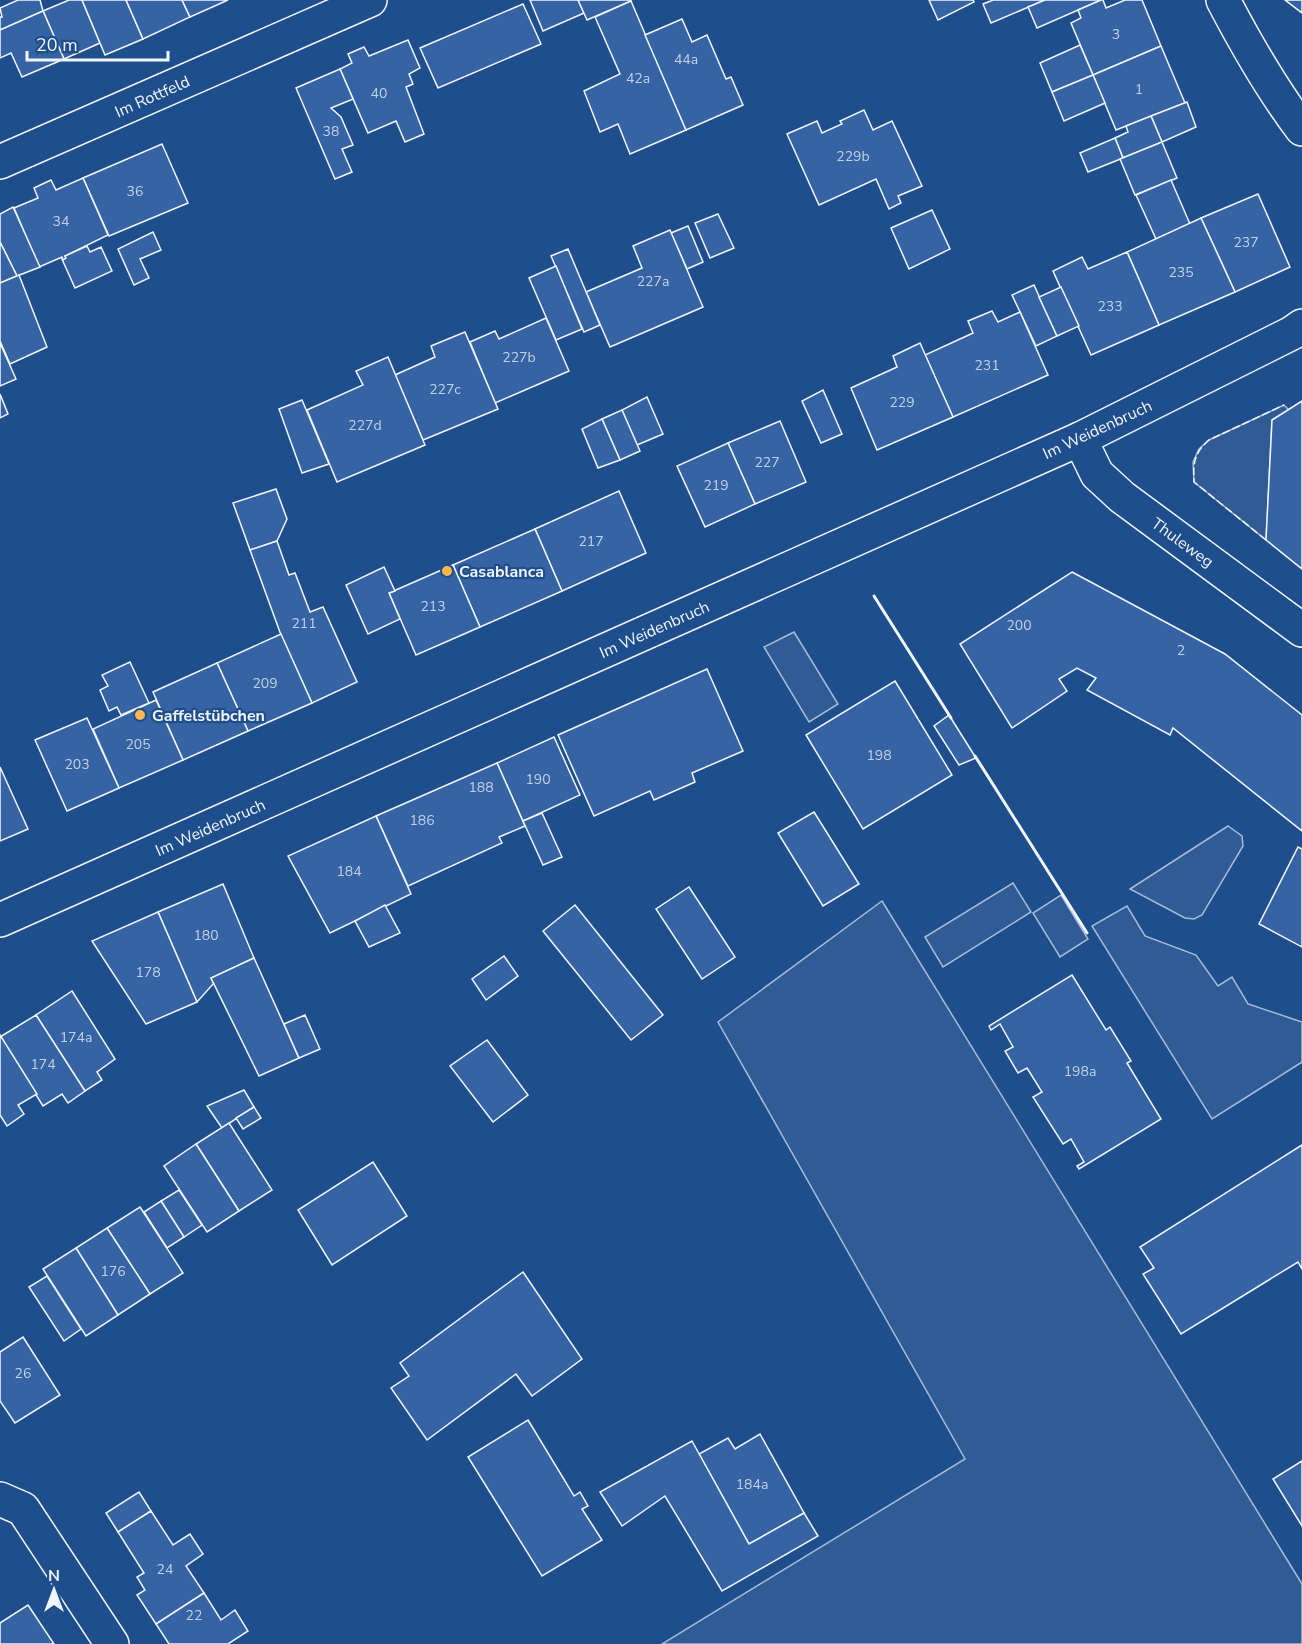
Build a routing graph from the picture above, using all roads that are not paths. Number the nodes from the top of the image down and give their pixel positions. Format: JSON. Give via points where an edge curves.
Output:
{"nodes":[{"id":1,"x":370,"y":0,"type":"edge"},
{"id":2,"x":1223,"y":0,"type":"edge"},
{"id":3,"x":1302,"y":129,"type":"edge"},
{"id":4,"x":0,"y":162,"type":"edge"},
{"id":5,"x":1302,"y":326,"type":"edge"},
{"id":6,"x":1080,"y":439,"type":"junction"},
{"id":7,"x":1302,"y":630,"type":"edge"},
{"id":8,"x":0,"y":920,"type":"edge"},
{"id":9,"x":0,"y":1499,"type":"edge"},
{"id":10,"x":112,"y":1644,"type":"edge"}],
"edges":[{"from":1,"to":4,"type":"street","name":"Im Rottfeld"},
{"from":2,"to":3,"type":"street","via":[[1253,58]]},
{"from":5,"to":6,"type":"street","name":"Im Weidenbruch"},
{"from":6,"to":7,"type":"street","name":"Thuleweg","via":[[1097,474],[1122,497]]},
{"from":6,"to":8,"type":"street","name":"Im Weidenbruch"},
{"from":9,"to":10,"type":"street","via":[[23,1509]]}]}
